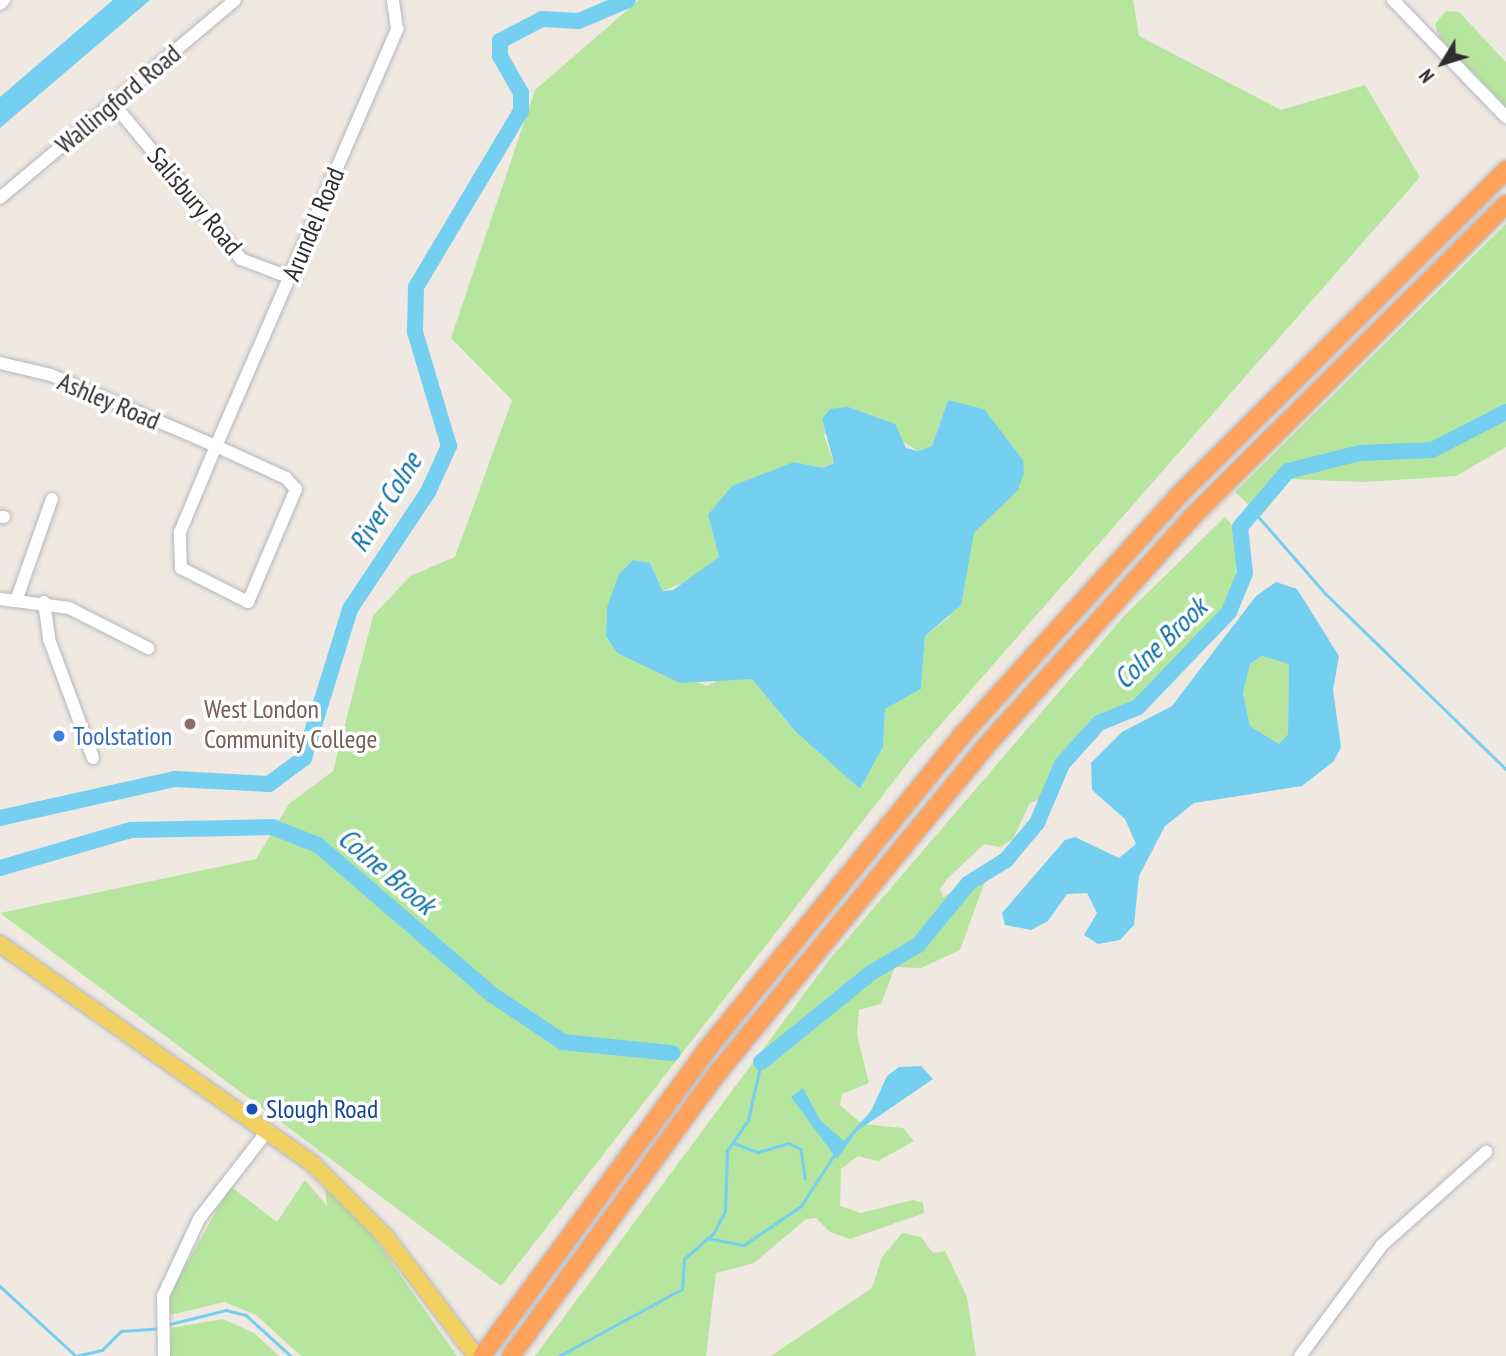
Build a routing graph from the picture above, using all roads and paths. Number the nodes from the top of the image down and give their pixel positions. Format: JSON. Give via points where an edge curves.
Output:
{"nodes":[{"id":1,"x":4,"y":0,"type":"edge"},
{"id":2,"x":235,"y":0,"type":"edge"},
{"id":3,"x":393,"y":0,"type":"edge"},
{"id":4,"x":1394,"y":0,"type":"edge"},
{"id":5,"x":0,"y":4,"type":"edge"},
{"id":6,"x":113,"y":103,"type":"junction"},
{"id":7,"x":1506,"y":117,"type":"edge"},
{"id":8,"x":1506,"y":170,"type":"edge"},
{"id":9,"x":0,"y":198,"type":"edge"},
{"id":10,"x":1506,"y":204,"type":"edge"},
{"id":11,"x":290,"y":278,"type":"junction"},
{"id":12,"x":0,"y":363,"type":"edge"},
{"id":13,"x":215,"y":446,"type":"junction"},
{"id":14,"x":52,"y":499,"type":"dead end"},
{"id":15,"x":0,"y":599,"type":"edge"},
{"id":16,"x":16,"y":601,"type":"junction"},
{"id":17,"x":44,"y":602,"type":"junction"},
{"id":18,"x":148,"y":648,"type":"dead end"},
{"id":19,"x":93,"y":758,"type":"dead end"},
{"id":20,"x":0,"y":944,"type":"edge"},
{"id":21,"x":268,"y":1130,"type":"junction"},
{"id":22,"x":1486,"y":1152,"type":"dead end"},
{"id":23,"x":164,"y":1356,"type":"edge"},
{"id":24,"x":475,"y":1356,"type":"edge"},
{"id":25,"x":482,"y":1356,"type":"edge"},
{"id":26,"x":511,"y":1356,"type":"edge"},
{"id":27,"x":1300,"y":1356,"type":"edge"}],
"edges":[{"from":1,"to":5,"type":"street"},
{"from":2,"to":6,"type":"street","name":"Wallingford Road"},
{"from":3,"to":11,"type":"street","name":"Arundel Road","via":[[397,29]]},
{"from":4,"to":7,"type":"street"},
{"from":6,"to":9,"type":"street","name":"Wallingford Road"},
{"from":6,"to":11,"type":"street","name":"Salisbury Road","via":[[242,259]]},
{"from":8,"to":25,"type":"highway","via":[[1288,382],[1082,601],[910,797],[691,1069]]},
{"from":10,"to":26,"type":"highway","via":[[1311,393],[1145,568],[975,758],[719,1071]]},
{"from":11,"to":13,"type":"street","name":"Arundel Road"},
{"from":12,"to":13,"type":"street","name":"Ashley Road","via":[[51,375]]},
{"from":13,"to":13,"type":"street","name":"Arundel Road","via":[[286,478],[296,489],[248,602],[181,568],[180,532]]},
{"from":14,"to":16,"type":"street"},
{"from":15,"to":16,"type":"street"},
{"from":16,"to":17,"type":"street"},
{"from":17,"to":18,"type":"street","via":[[93,618]]},
{"from":17,"to":19,"type":"street","via":[[49,639]]},
{"from":20,"to":21,"type":"main road"},
{"from":21,"to":23,"type":"street","via":[[199,1219],[163,1296]]},
{"from":21,"to":24,"type":"main road","via":[[355,1202]]},
{"from":22,"to":27,"type":"street","via":[[1382,1245]]}]}
